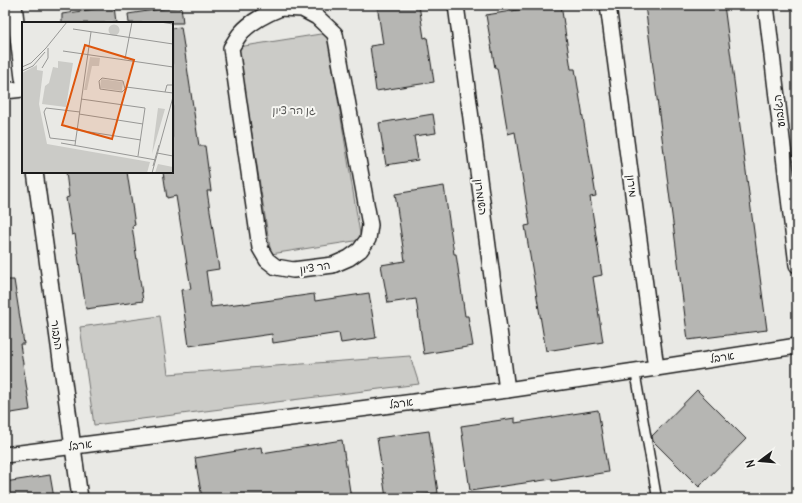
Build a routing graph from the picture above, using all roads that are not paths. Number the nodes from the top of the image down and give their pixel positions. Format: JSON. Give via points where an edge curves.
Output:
{"nodes":[{"id":1,"x":14,"y":5,"type":"edge"},
{"id":2,"x":456,"y":5,"type":"edge"},
{"id":3,"x":608,"y":5,"type":"edge"},
{"id":4,"x":766,"y":5,"type":"edge"},
{"id":5,"x":281,"y":6,"type":"edge"},
{"id":6,"x":22,"y":70,"type":"edge"},
{"id":7,"x":22,"y":89,"type":"edge"},
{"id":8,"x":5,"y":91,"type":"edge"},
{"id":9,"x":35,"y":173,"type":"edge"},
{"id":10,"x":797,"y":265,"type":"edge"},
{"id":11,"x":797,"y":346,"type":"edge"},
{"id":12,"x":656,"y":368,"type":"junction"},
{"id":13,"x":634,"y":371,"type":"junction"},
{"id":14,"x":507,"y":390,"type":"junction"},
{"id":15,"x":73,"y":446,"type":"junction"},
{"id":16,"x":5,"y":455,"type":"edge"},
{"id":17,"x":80,"y":498,"type":"edge"},
{"id":18,"x":657,"y":498,"type":"edge"}],
"edges":[{"from":1,"to":6,"type":"street"},
{"from":2,"to":14,"type":"street","name":"השומרון"},
{"from":3,"to":12,"type":"street","name":"מירון"},
{"from":4,"to":10,"type":"street","name":"הגלבוע"},
{"from":5,"to":5,"type":"street","name":"הר ציון","via":[[248,26],[231,48],[260,248],[267,260],[276,267],[293,270],[333,265],[349,258],[360,250],[368,239],[370,225],[335,34],[317,17],[302,9]]},
{"from":7,"to":8,"type":"street"},
{"from":9,"to":15,"type":"street","name":"התבור"},
{"from":11,"to":12,"type":"street","name":"ארבל"},
{"from":12,"to":13,"type":"street","name":"ארבל"},
{"from":13,"to":14,"type":"street","name":"ארבל"},
{"from":13,"to":18,"type":"lane"},
{"from":14,"to":15,"type":"street","name":"ארבל"},
{"from":15,"to":16,"type":"street","name":"ארבל"},
{"from":15,"to":17,"type":"street","name":"התבור"}]}
